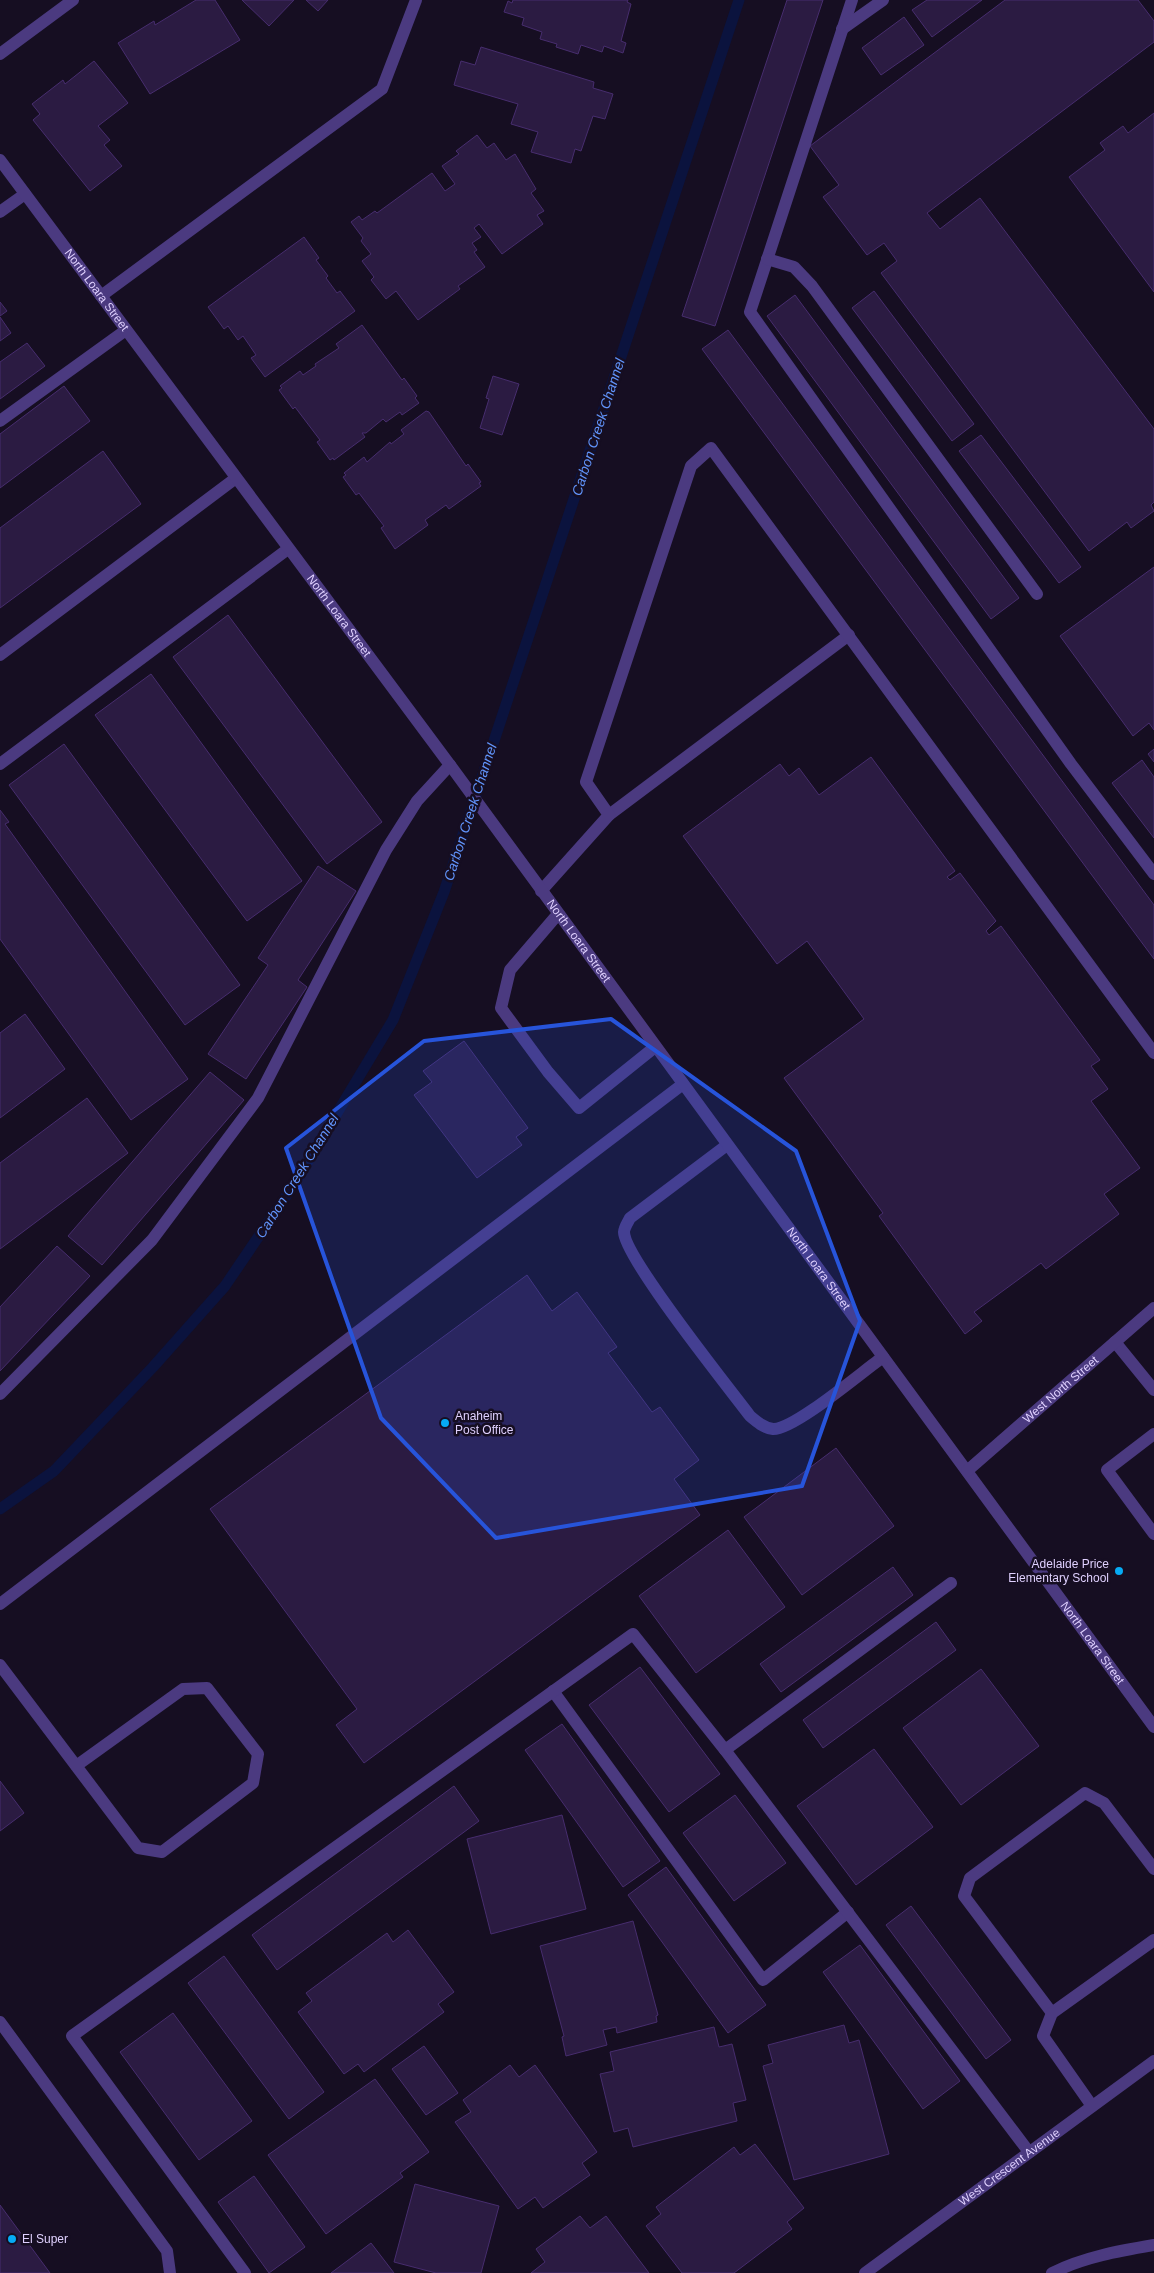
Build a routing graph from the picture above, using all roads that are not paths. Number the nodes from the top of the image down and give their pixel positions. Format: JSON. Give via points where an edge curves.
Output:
{"nodes":[{"id":1,"x":73,"y":0,"type":"edge"},
{"id":2,"x":416,"y":0,"type":"edge"},
{"id":3,"x":852,"y":0,"type":"edge"},
{"id":4,"x":883,"y":0,"type":"edge"},
{"id":5,"x":842,"y":29,"type":"junction"},
{"id":6,"x":0,"y":54,"type":"edge"},
{"id":7,"x":0,"y":160,"type":"edge"},
{"id":8,"x":25,"y":194,"type":"junction"},
{"id":9,"x":0,"y":212,"type":"edge"},
{"id":10,"x":767,"y":259,"type":"junction"},
{"id":11,"x":101,"y":296,"type":"junction"},
{"id":12,"x":126,"y":330,"type":"junction"},
{"id":13,"x":0,"y":421,"type":"edge"},
{"id":14,"x":236,"y":478,"type":"junction"},
{"id":15,"x":288,"y":549,"type":"junction"},
{"id":16,"x":1037,"y":594,"type":"dead end"},
{"id":17,"x":849,"y":635,"type":"junction"},
{"id":18,"x":0,"y":655,"type":"edge"},
{"id":19,"x":0,"y":764,"type":"edge"},
{"id":20,"x":452,"y":769,"type":"junction"},
{"id":21,"x":609,"y":815,"type":"junction"},
{"id":22,"x":1154,"y":874,"type":"edge"},
{"id":23,"x":542,"y":891,"type":"junction"},
{"id":24,"x":558,"y":914,"type":"junction"},
{"id":25,"x":656,"y":1047,"type":"junction"},
{"id":26,"x":1154,"y":1054,"type":"edge"},
{"id":27,"x":683,"y":1084,"type":"junction"},
{"id":28,"x":727,"y":1145,"type":"junction"},
{"id":29,"x":1154,"y":1309,"type":"edge"},
{"id":30,"x":1114,"y":1342,"type":"junction"},
{"id":31,"x":883,"y":1357,"type":"junction"},
{"id":32,"x":1154,"y":1390,"type":"edge"},
{"id":33,"x":0,"y":1394,"type":"edge"},
{"id":34,"x":1154,"y":1434,"type":"edge"},
{"id":35,"x":967,"y":1471,"type":"junction"},
{"id":36,"x":1154,"y":1534,"type":"edge"},
{"id":37,"x":951,"y":1583,"type":"dead end"},
{"id":38,"x":0,"y":1604,"type":"edge"},
{"id":39,"x":0,"y":1665,"type":"edge"},
{"id":40,"x":553,"y":1691,"type":"junction"},
{"id":41,"x":1154,"y":1727,"type":"edge"},
{"id":42,"x":726,"y":1750,"type":"junction"},
{"id":43,"x":76,"y":1766,"type":"junction"},
{"id":44,"x":1154,"y":1869,"type":"edge"},
{"id":45,"x":848,"y":1912,"type":"junction"},
{"id":46,"x":1154,"y":1940,"type":"edge"},
{"id":47,"x":1052,"y":2013,"type":"junction"},
{"id":48,"x":0,"y":2022,"type":"edge"},
{"id":49,"x":1154,"y":2060,"type":"edge"},
{"id":50,"x":1092,"y":2106,"type":"junction"},
{"id":51,"x":1029,"y":2152,"type":"junction"},
{"id":52,"x":1154,"y":2246,"type":"edge"},
{"id":53,"x":170,"y":2273,"type":"edge"},
{"id":54,"x":246,"y":2273,"type":"edge"},
{"id":55,"x":864,"y":2273,"type":"edge"},
{"id":56,"x":1052,"y":2273,"type":"edge"}],
"edges":[{"from":1,"to":6,"type":"street"},
{"from":2,"to":11,"type":"street","via":[[382,89]]},
{"from":3,"to":5,"type":"street"},
{"from":4,"to":5,"type":"street"},
{"from":5,"to":10,"type":"street"},
{"from":7,"to":8,"type":"street","name":"North Loara Street"},
{"from":8,"to":9,"type":"street"},
{"from":8,"to":11,"type":"street","name":"North Loara Street"},
{"from":10,"to":16,"type":"street","via":[[794,267],[812,286]]},
{"from":10,"to":22,"type":"street","via":[[750,312],[1071,764]]},
{"from":11,"to":12,"type":"street","name":"North Loara Street"},
{"from":12,"to":13,"type":"street"},
{"from":12,"to":14,"type":"street","name":"North Loara Street"},
{"from":14,"to":15,"type":"street","name":"North Loara Street"},
{"from":14,"to":18,"type":"street"},
{"from":15,"to":19,"type":"street"},
{"from":15,"to":20,"type":"street","name":"North Loara Street"},
{"from":17,"to":21,"type":"street"},
{"from":17,"to":21,"type":"street","via":[[711,448],[692,466],[586,782]]},
{"from":17,"to":26,"type":"street"},
{"from":20,"to":23,"type":"street","name":"North Loara Street"},
{"from":20,"to":33,"type":"street","via":[[417,801],[386,850],[258,1098],[152,1240]]},
{"from":21,"to":23,"type":"street"},
{"from":23,"to":24,"type":"street","name":"North Loara Street"},
{"from":24,"to":25,"type":"street","name":"North Loara Street"},
{"from":24,"to":25,"type":"street","via":[[510,970],[501,1008],[548,1072],[579,1108]]},
{"from":25,"to":27,"type":"street","name":"North Loara Street"},
{"from":27,"to":28,"type":"street","name":"North Loara Street"},
{"from":27,"to":38,"type":"street"},
{"from":28,"to":31,"type":"street","name":"North Loara Street"},
{"from":28,"to":31,"type":"street","via":[[630,1218],[624,1232],[632,1255],[681,1323],[750,1416],[775,1429],[800,1418]]},
{"from":29,"to":30,"type":"street","name":"West North Street"},
{"from":30,"to":32,"type":"street"},
{"from":30,"to":35,"type":"street","name":"West North Street"},
{"from":31,"to":35,"type":"street","name":"North Loara Street"},
{"from":34,"to":36,"type":"street","via":[[1107,1470]]},
{"from":35,"to":41,"type":"street","name":"North Loara Street"},
{"from":37,"to":42,"type":"street"},
{"from":39,"to":43,"type":"street"},
{"from":40,"to":42,"type":"street","via":[[633,1634]]},
{"from":40,"to":45,"type":"street","via":[[763,1980]]},
{"from":40,"to":54,"type":"street","via":[[72,2036]]},
{"from":42,"to":45,"type":"street"},
{"from":43,"to":43,"type":"street","via":[[138,1848],[162,1852],[253,1783],[258,1754],[206,1688],[183,1689]]},
{"from":44,"to":47,"type":"street","via":[[1104,1803],[1085,1793],[970,1878],[964,1896]]},
{"from":45,"to":51,"type":"street"},
{"from":46,"to":47,"type":"street"},
{"from":47,"to":50,"type":"street","via":[[1043,2036]]},
{"from":48,"to":53,"type":"street","via":[[167,2251]]},
{"from":49,"to":50,"type":"street","name":"West Crescent Avenue"},
{"from":50,"to":51,"type":"street","name":"West Crescent Avenue"},
{"from":51,"to":55,"type":"street","name":"West Crescent Avenue"},
{"from":52,"to":56,"type":"street","via":[[1071,2264]]}]}
